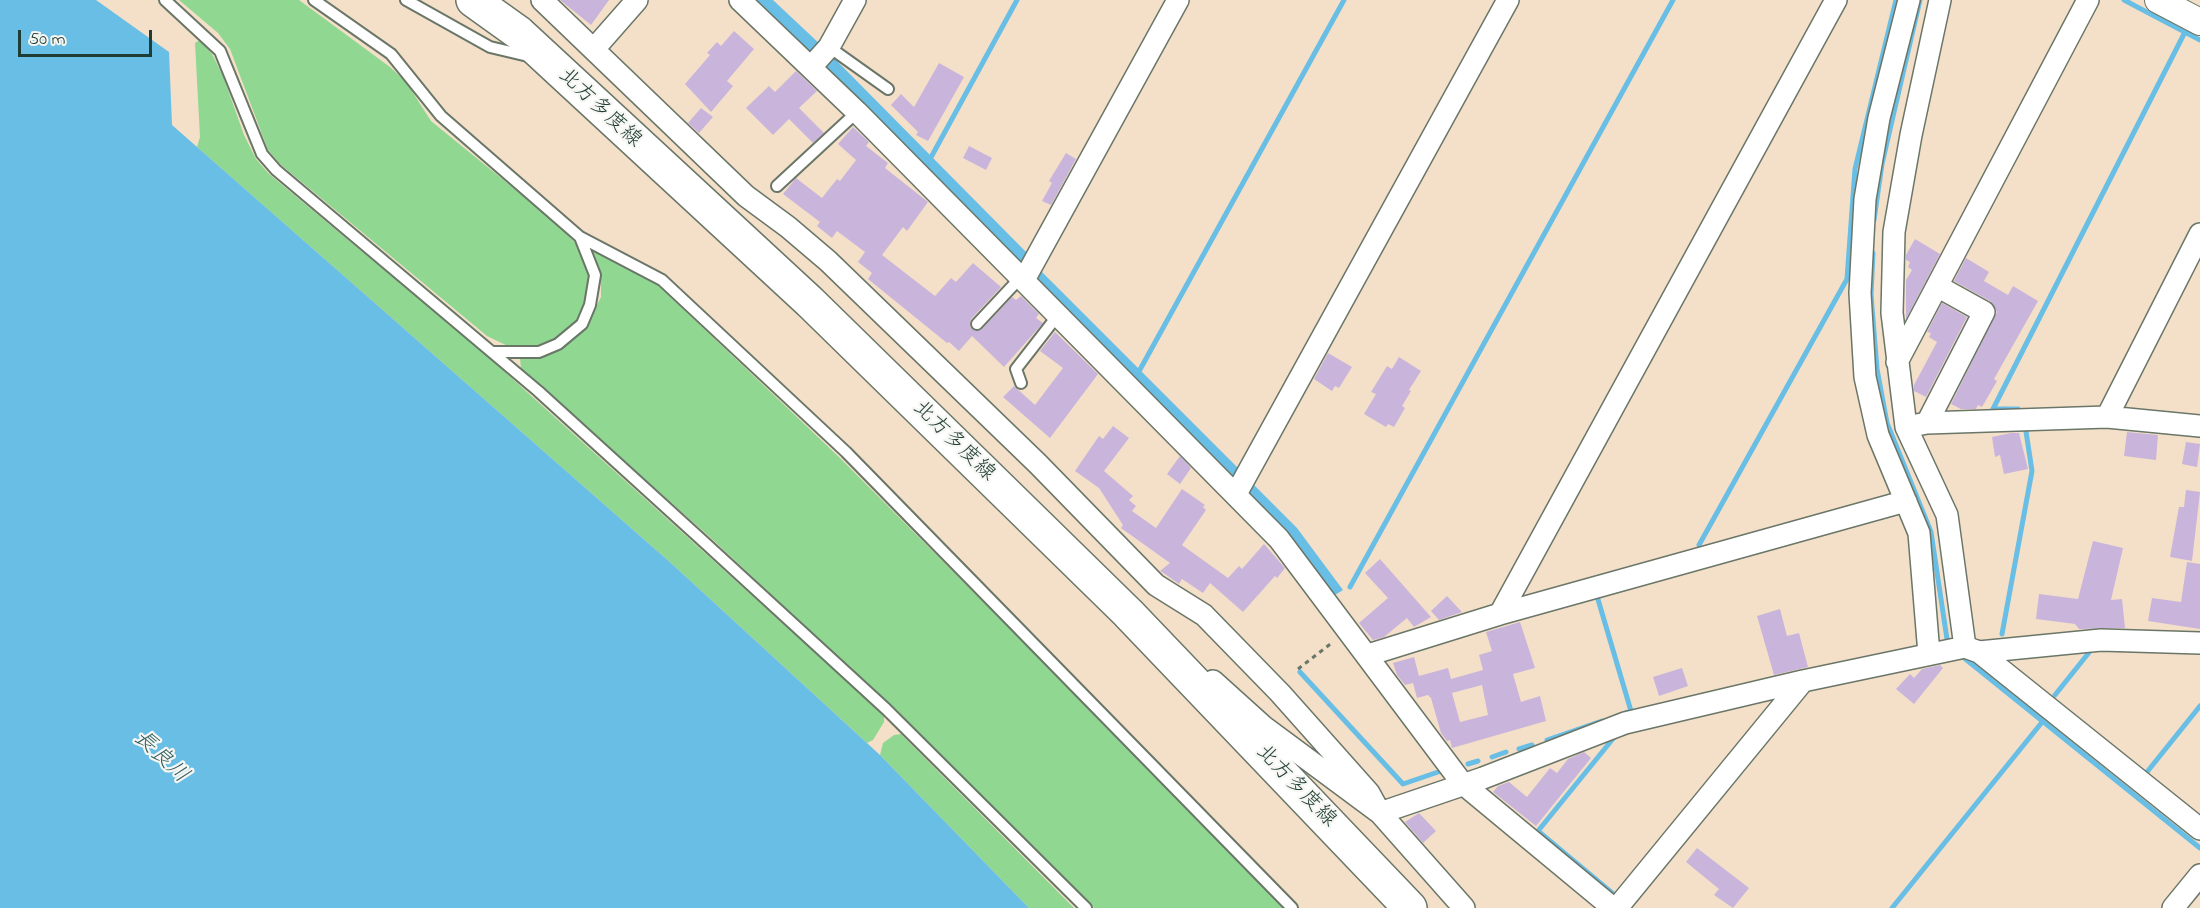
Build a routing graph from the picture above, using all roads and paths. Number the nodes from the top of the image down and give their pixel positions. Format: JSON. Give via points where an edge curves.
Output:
{"nodes":[{"id":1,"x":165,"y":0,"type":"edge"},
{"id":2,"x":314,"y":0,"type":"edge"},
{"id":3,"x":406,"y":0,"type":"edge"},
{"id":4,"x":473,"y":0,"type":"edge"},
{"id":5,"x":542,"y":0,"type":"edge"},
{"id":6,"x":637,"y":0,"type":"edge"},
{"id":7,"x":740,"y":0,"type":"edge"},
{"id":8,"x":855,"y":0,"type":"edge"},
{"id":9,"x":1179,"y":0,"type":"edge"},
{"id":10,"x":1508,"y":0,"type":"edge"},
{"id":11,"x":1836,"y":0,"type":"edge"},
{"id":12,"x":1909,"y":0,"type":"edge"},
{"id":13,"x":1940,"y":0,"type":"edge"},
{"id":14,"x":2088,"y":0,"type":"edge"},
{"id":15,"x":2158,"y":0,"type":"edge"},
{"id":16,"x":2200,"y":22,"type":"edge"},
{"id":17,"x":829,"y":46,"type":"junction"},
{"id":18,"x":594,"y":49,"type":"junction"},
{"id":19,"x":546,"y":60,"type":"junction"},
{"id":20,"x":811,"y":67,"type":"junction"},
{"id":21,"x":888,"y":89,"type":"dead end"},
{"id":22,"x":857,"y":112,"type":"junction"},
{"id":23,"x":777,"y":186,"type":"dead end"},
{"id":24,"x":2200,"y":234,"type":"edge"},
{"id":25,"x":580,"y":237,"type":"junction"},
{"id":26,"x":1023,"y":279,"type":"junction"},
{"id":27,"x":1937,"y":286,"type":"junction"},
{"id":28,"x":1058,"y":315,"type":"junction"},
{"id":29,"x":977,"y":324,"type":"dead end"},
{"id":30,"x":493,"y":352,"type":"junction"},
{"id":31,"x":1897,"y":362,"type":"junction"},
{"id":32,"x":1021,"y":383,"type":"dead end"},
{"id":33,"x":2107,"y":417,"type":"junction"},
{"id":34,"x":1927,"y":423,"type":"junction"},
{"id":35,"x":2200,"y":426,"type":"edge"},
{"id":36,"x":1906,"y":427,"type":"junction"},
{"id":37,"x":1236,"y":494,"type":"junction"},
{"id":38,"x":1906,"y":501,"type":"junction"},
{"id":39,"x":1128,"y":613,"type":"junction"},
{"id":40,"x":1500,"y":614,"type":"junction"},
{"id":41,"x":1349,"y":630,"type":"junction"},
{"id":42,"x":2200,"y":643,"type":"edge"},
{"id":43,"x":1972,"y":650,"type":"junction"},
{"id":44,"x":1935,"y":653,"type":"junction"},
{"id":45,"x":1368,"y":655,"type":"junction"},
{"id":46,"x":1299,"y":669,"type":"dead end"},
{"id":47,"x":1803,"y":681,"type":"junction"},
{"id":48,"x":1462,"y":783,"type":"junction"},
{"id":49,"x":1380,"y":813,"type":"junction"},
{"id":50,"x":2200,"y":829,"type":"edge"},
{"id":51,"x":2200,"y":875,"type":"edge"},
{"id":52,"x":1086,"y":908,"type":"edge"},
{"id":53,"x":1292,"y":908,"type":"edge"},
{"id":54,"x":1410,"y":908,"type":"edge"},
{"id":55,"x":1464,"y":908,"type":"edge"},
{"id":56,"x":1615,"y":908,"type":"edge"},
{"id":57,"x":2173,"y":908,"type":"edge"}],
"edges":[{"from":1,"to":30,"type":"lane","via":[[220,51],[262,154],[276,170]]},
{"from":2,"to":25,"type":"lane","via":[[391,54],[441,116]]},
{"from":3,"to":19,"type":"lane","via":[[490,46]]},
{"from":4,"to":19,"type":"main road","name":"北方多度線","via":[[519,33]]},
{"from":5,"to":18,"type":"street"},
{"from":6,"to":18,"type":"street"},
{"from":7,"to":20,"type":"street"},
{"from":8,"to":17,"type":"street"},
{"from":9,"to":26,"type":"street"},
{"from":10,"to":37,"type":"street"},
{"from":11,"to":40,"type":"street"},
{"from":12,"to":38,"type":"street","via":[[1879,118],[1865,200],[1860,293],[1868,389],[1878,435]]},
{"from":13,"to":31,"type":"street","via":[[1894,232],[1892,313]]},
{"from":14,"to":27,"type":"street"},
{"from":15,"to":16,"type":"street"},
{"from":17,"to":20,"type":"street"},
{"from":17,"to":21,"type":"lane"},
{"from":18,"to":49,"type":"street","via":[[746,196],[837,269],[1156,585],[1204,615],[1369,793]]},
{"from":19,"to":39,"type":"main road","name":"北方多度線","via":[[810,302]]},
{"from":20,"to":22,"type":"street"},
{"from":22,"to":23,"type":"lane"},
{"from":22,"to":26,"type":"street"},
{"from":24,"to":33,"type":"street"},
{"from":25,"to":30,"type":"lane","via":[[595,275],[582,324],[558,344],[539,352]]},
{"from":25,"to":53,"type":"lane","via":[[662,280],[846,452]]},
{"from":26,"to":28,"type":"street"},
{"from":26,"to":29,"type":"lane"},
{"from":27,"to":31,"type":"street"},
{"from":27,"to":34,"type":"street","via":[[1984,312]]},
{"from":28,"to":32,"type":"lane","via":[[1016,369]]},
{"from":28,"to":37,"type":"street"},
{"from":30,"to":52,"type":"lane","via":[[886,709]]},
{"from":31,"to":36,"type":"street"},
{"from":33,"to":34,"type":"street"},
{"from":33,"to":35,"type":"street"},
{"from":34,"to":36,"type":"street"},
{"from":36,"to":43,"type":"street","via":[[1947,515]]},
{"from":37,"to":41,"type":"street","via":[[1279,538]]},
{"from":38,"to":40,"type":"street"},
{"from":38,"to":44,"type":"street","via":[[1919,533]]},
{"from":39,"to":49,"type":"street","via":[[1175,647],[1264,727]]},
{"from":39,"to":54,"type":"main road","name":"北方多度線"},
{"from":40,"to":45,"type":"street"},
{"from":41,"to":45,"type":"street"},
{"from":41,"to":46,"type":"path"},
{"from":42,"to":43,"type":"street","via":[[2101,640]]},
{"from":43,"to":44,"type":"street"},
{"from":43,"to":50,"type":"street"},
{"from":44,"to":47,"type":"street"},
{"from":45,"to":48,"type":"street"},
{"from":47,"to":48,"type":"street","via":[[1625,723]]},
{"from":47,"to":56,"type":"street"},
{"from":48,"to":49,"type":"street"},
{"from":48,"to":56,"type":"street"},
{"from":49,"to":55,"type":"street"},
{"from":51,"to":57,"type":"street"}]}
